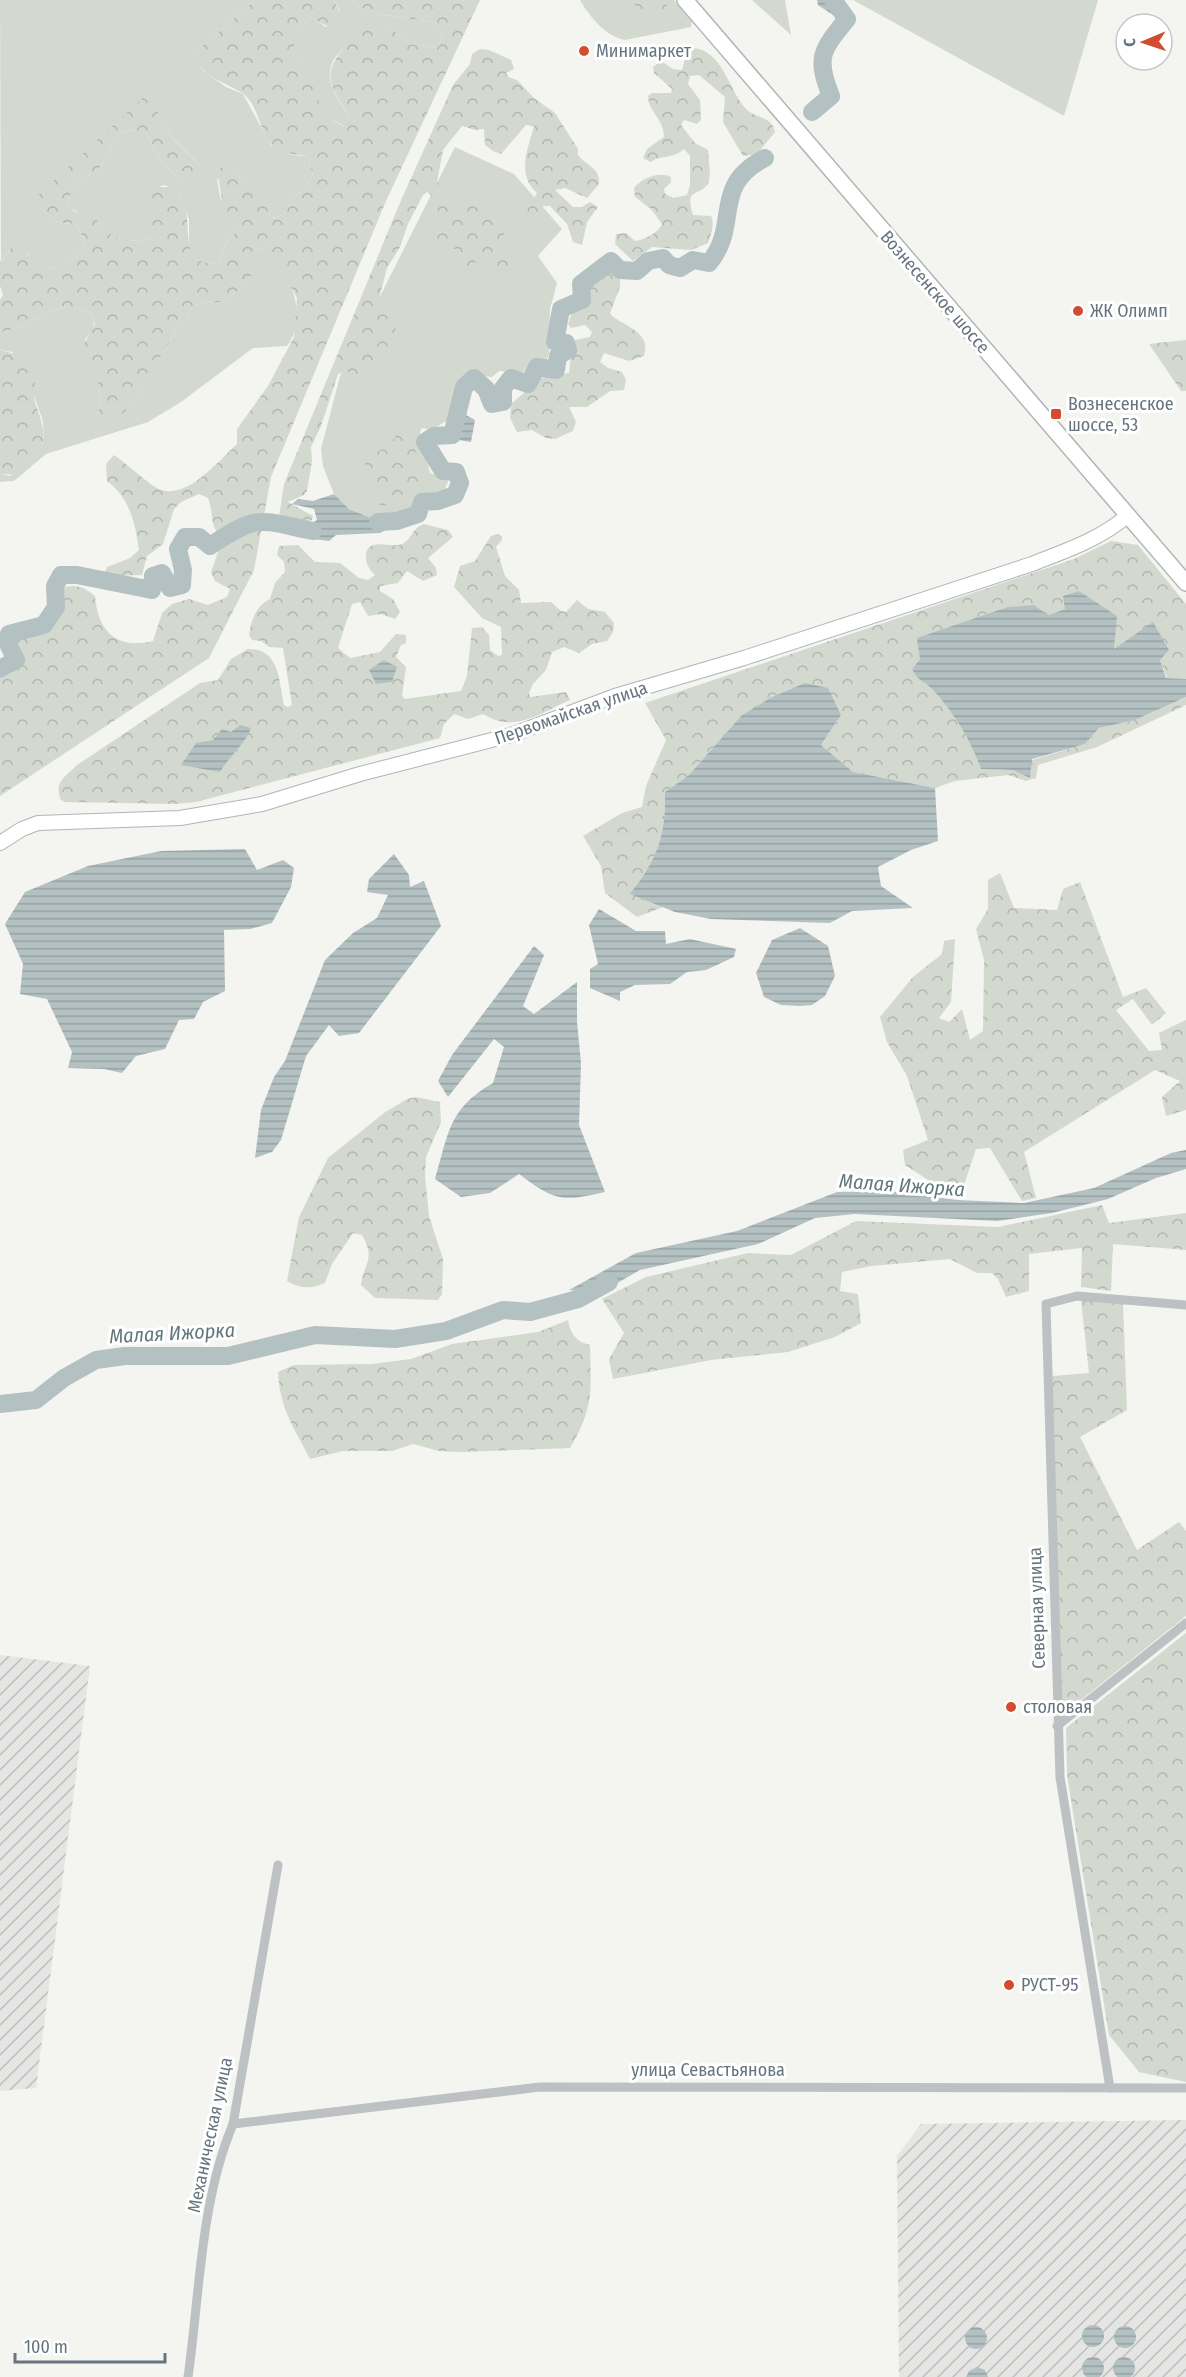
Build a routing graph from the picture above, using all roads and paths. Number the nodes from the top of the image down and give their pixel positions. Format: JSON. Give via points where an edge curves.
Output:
{"nodes":[{"id":1,"x":685,"y":0,"type":"edge"},
{"id":2,"x":1127,"y":516,"type":"junction"},
{"id":3,"x":1186,"y":584,"type":"edge"},
{"id":4,"x":0,"y":843,"type":"edge"},
{"id":5,"x":1186,"y":1305,"type":"edge"},
{"id":6,"x":1186,"y":1623,"type":"edge"},
{"id":7,"x":1057,"y":1726,"type":"junction"},
{"id":8,"x":278,"y":1865,"type":"dead end"},
{"id":9,"x":1110,"y":2088,"type":"junction"},
{"id":10,"x":1186,"y":2088,"type":"edge"},
{"id":11,"x":233,"y":2124,"type":"junction"},
{"id":12,"x":188,"y":2377,"type":"edge"}],
"edges":[{"from":1,"to":2,"type":"main road","name":"Вознесенское шоссе"},
{"from":2,"to":3,"type":"main road","name":"Вознесенское шоссе"},
{"from":2,"to":4,"type":"street","name":"Первомайская улица","via":[[1106,532],[1032,564],[615,696],[511,735],[244,808],[144,821],[38,823]]},
{"from":5,"to":7,"type":"street","name":"Северная улица","via":[[1077,1296],[1046,1304]]},
{"from":6,"to":7,"type":"street"},
{"from":7,"to":9,"type":"street","name":"Северная улица","via":[[1060,1777]]},
{"from":8,"to":11,"type":"street","name":"Механическая улица"},
{"from":9,"to":10,"type":"street","name":"улица Севастьянова"},
{"from":9,"to":11,"type":"street","name":"улица Севастьянова","via":[[540,2087]]},
{"from":11,"to":12,"type":"street","name":"Механическая улица","via":[[210,2195]]}]}
